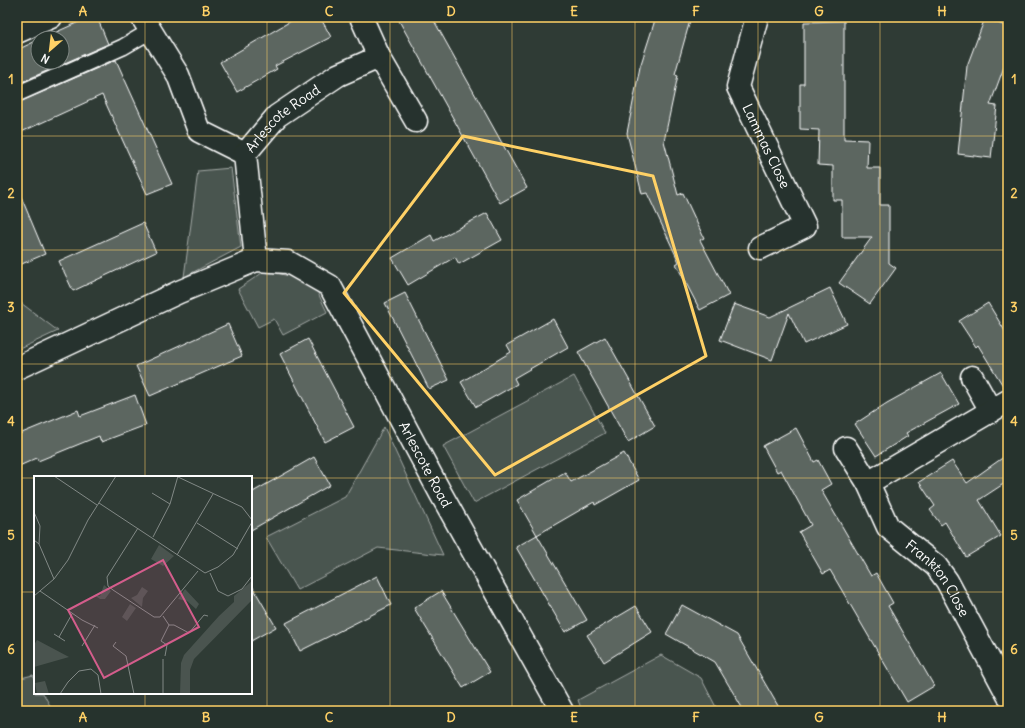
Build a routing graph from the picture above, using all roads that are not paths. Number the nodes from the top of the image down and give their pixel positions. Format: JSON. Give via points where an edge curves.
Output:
{"nodes":[{"id":1,"x":52,"y":17,"type":"edge"},
{"id":2,"x":361,"y":17,"type":"edge"},
{"id":3,"x":757,"y":17,"type":"edge"},
{"id":4,"x":147,"y":24,"type":"edge"},
{"id":5,"x":17,"y":32,"type":"edge"},
{"id":6,"x":379,"y":57,"type":"junction"},
{"id":7,"x":17,"y":94,"type":"edge"},
{"id":8,"x":416,"y":120,"type":"dead end"},
{"id":9,"x":245,"y":154,"type":"junction"},
{"id":10,"x":760,"y":248,"type":"dead end"},
{"id":11,"x":256,"y":260,"type":"junction"},
{"id":12,"x":17,"y":368,"type":"edge"},
{"id":13,"x":972,"y":378,"type":"dead end"},
{"id":14,"x":999,"y":406,"type":"edge"},
{"id":15,"x":846,"y":448,"type":"dead end"},
{"id":16,"x":868,"y":483,"type":"junction"},
{"id":17,"x":1006,"y":684,"type":"edge"},
{"id":18,"x":562,"y":711,"type":"edge"}],
"edges":[{"from":1,"to":5,"type":"street"},
{"from":2,"to":6,"type":"street"},
{"from":3,"to":10,"type":"street","name":"Lammas Close","via":[[738,87],[805,226]]},
{"from":4,"to":7,"type":"lane","via":[[123,47]]},
{"from":4,"to":9,"type":"street","via":[[178,75],[199,131]]},
{"from":6,"to":8,"type":"street"},
{"from":6,"to":9,"type":"street","name":"Arlescote Road","via":[[338,76],[278,116]]},
{"from":9,"to":11,"type":"street","name":"Arlescote Road"},
{"from":11,"to":12,"type":"street","name":"Arlescote Road","via":[[179,292]]},
{"from":11,"to":18,"type":"street","name":"Arlescote Road","via":[[288,262],[330,286],[441,494]]},
{"from":13,"to":14,"type":"street"},
{"from":14,"to":16,"type":"street"},
{"from":15,"to":16,"type":"street","name":"Frankton Close"},
{"from":16,"to":17,"type":"street","name":"Frankton Close","via":[[888,527],[936,566],[947,581]]}]}
